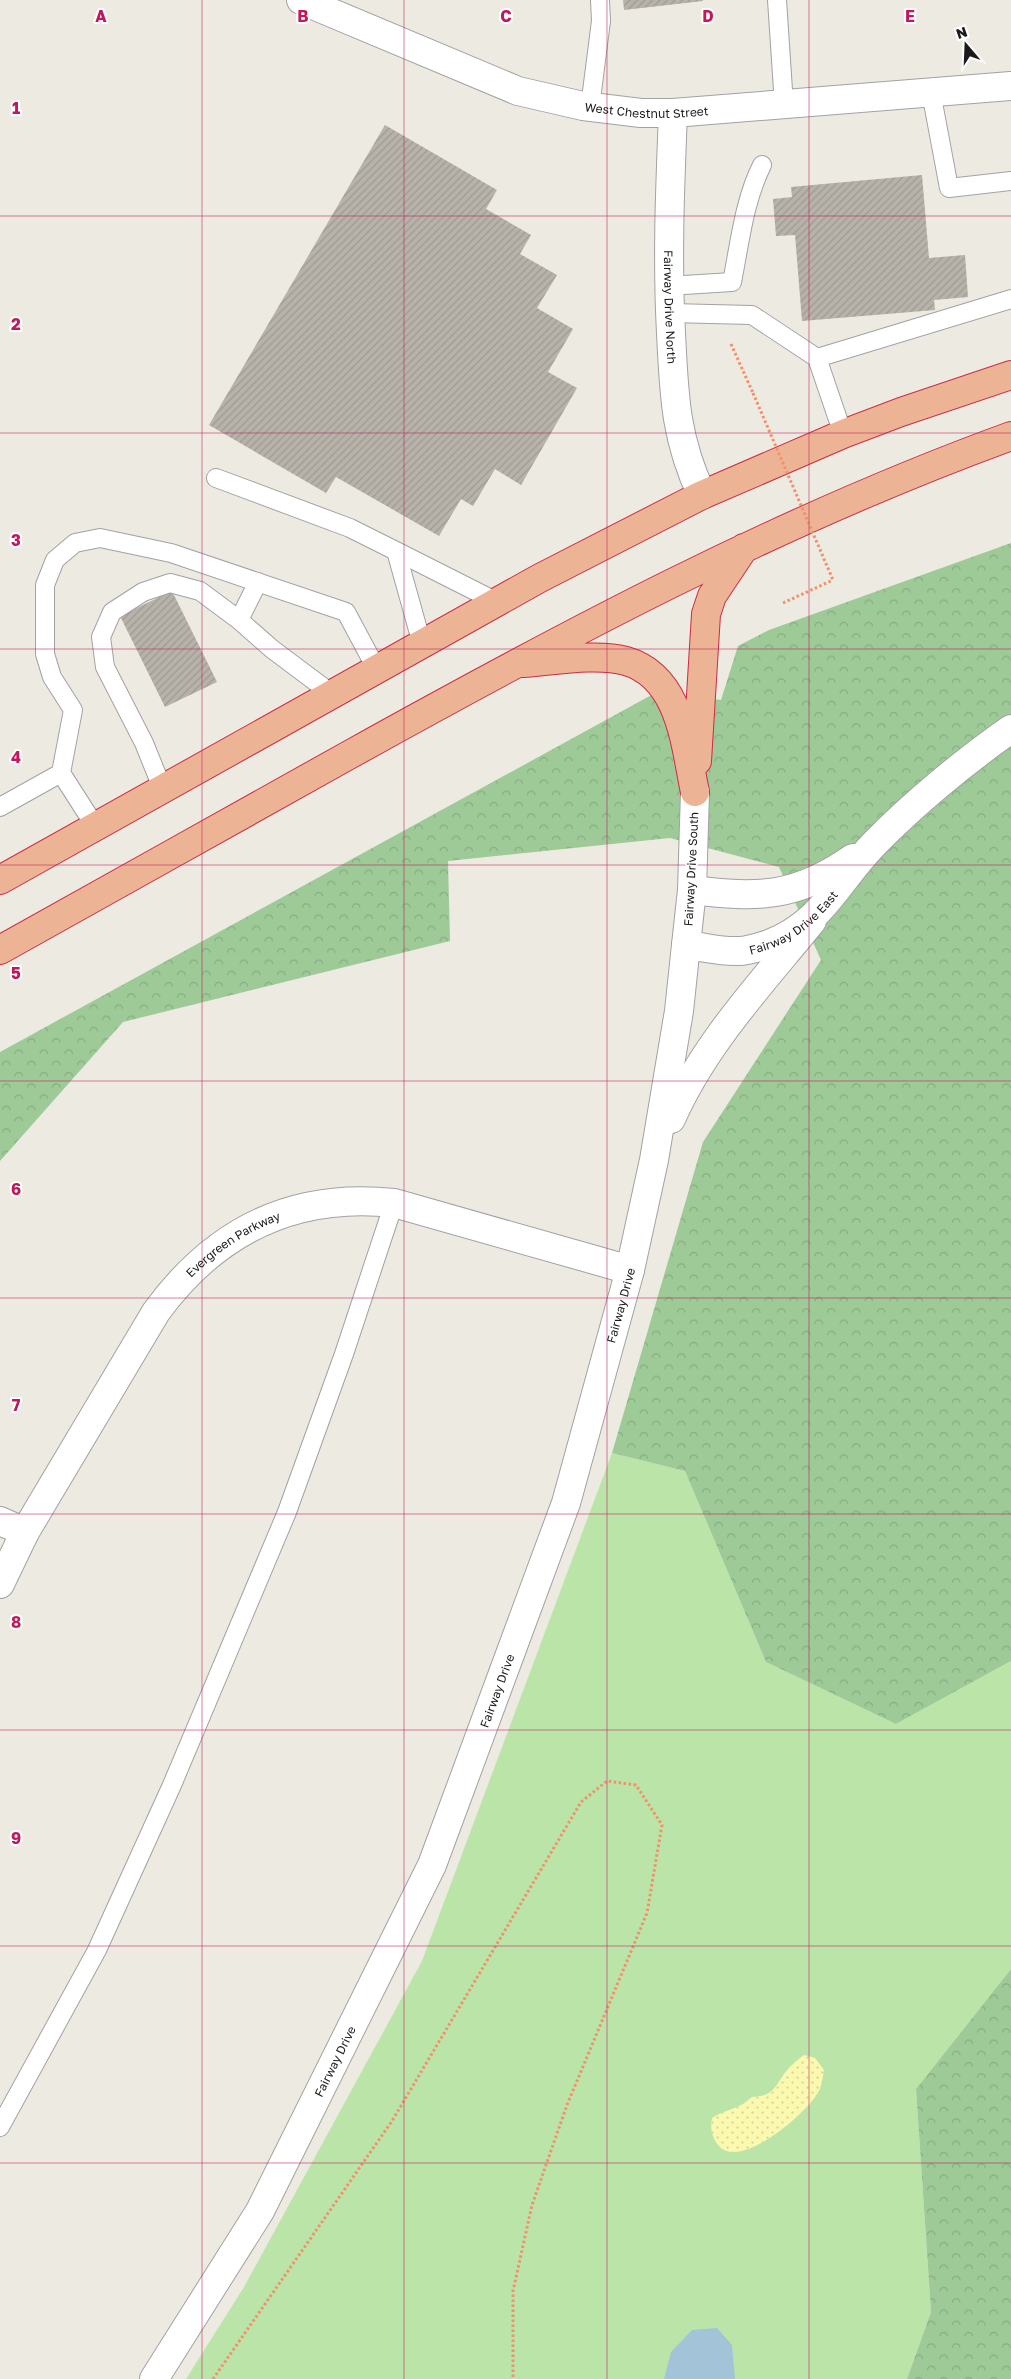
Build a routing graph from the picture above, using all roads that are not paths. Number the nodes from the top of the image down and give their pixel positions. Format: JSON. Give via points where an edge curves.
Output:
{"nodes":[{"id":1,"x":301,"y":0,"type":"edge"},
{"id":2,"x":600,"y":0,"type":"edge"},
{"id":3,"x":777,"y":0,"type":"edge"},
{"id":4,"x":1011,"y":86,"type":"edge"},
{"id":5,"x":931,"y":92,"type":"junction"},
{"id":6,"x":784,"y":105,"type":"junction"},
{"id":7,"x":590,"y":107,"type":"junction"},
{"id":8,"x":673,"y":113,"type":"junction"},
{"id":9,"x":762,"y":164,"type":"dead end"},
{"id":10,"x":1011,"y":182,"type":"edge"},
{"id":11,"x":668,"y":286,"type":"junction"},
{"id":12,"x":1011,"y":299,"type":"edge"},
{"id":13,"x":670,"y":313,"type":"junction"},
{"id":14,"x":817,"y":358,"type":"junction"},
{"id":15,"x":1011,"y":375,"type":"edge"},
{"id":16,"x":843,"y":434,"type":"junction"},
{"id":17,"x":1011,"y":436,"type":"edge"},
{"id":18,"x":216,"y":478,"type":"dead end"},
{"id":19,"x":702,"y":495,"type":"junction"},
{"id":20,"x":744,"y":548,"type":"junction"},
{"id":21,"x":396,"y":551,"type":"junction"},
{"id":22,"x":258,"y":582,"type":"junction"},
{"id":23,"x":497,"y":602,"type":"junction"},
{"id":24,"x":240,"y":620,"type":"junction"},
{"id":25,"x":422,"y":644,"type":"junction"},
{"id":26,"x":514,"y":664,"type":"junction"},
{"id":27,"x":377,"y":670,"type":"junction"},
{"id":28,"x":332,"y":694,"type":"junction"},
{"id":29,"x":1011,"y":729,"type":"edge"},
{"id":30,"x":62,"y":773,"type":"junction"},
{"id":31,"x":162,"y":790,"type":"junction"},
{"id":32,"x":695,"y":792,"type":"junction"},
{"id":33,"x":0,"y":807,"type":"edge"},
{"id":34,"x":95,"y":826,"type":"junction"},
{"id":35,"x":875,"y":843,"type":"junction"},
{"id":36,"x":0,"y":880,"type":"edge"},
{"id":37,"x":692,"y":890,"type":"junction"},
{"id":38,"x":819,"y":913,"type":"junction"},
{"id":39,"x":686,"y":945,"type":"junction"},
{"id":40,"x":0,"y":950,"type":"edge"},
{"id":41,"x":654,"y":1160,"type":"junction"},
{"id":42,"x":394,"y":1204,"type":"junction"},
{"id":43,"x":630,"y":1270,"type":"junction"},
{"id":44,"x":0,"y":1521,"type":"edge"},
{"id":45,"x":24,"y":1532,"type":"junction"},
{"id":46,"x":0,"y":1584,"type":"edge"},
{"id":47,"x":0,"y":2127,"type":"edge"},
{"id":48,"x":154,"y":2379,"type":"edge"}],
"edges":[{"from":1,"to":7,"type":"street","name":"West Chestnut Street","via":[[518,91]]},
{"from":2,"to":7,"type":"lane","via":[[601,21]]},
{"from":3,"to":6,"type":"lane"},
{"from":4,"to":5,"type":"street","name":"West Chestnut Street"},
{"from":5,"to":6,"type":"street","name":"West Chestnut Street"},
{"from":5,"to":10,"type":"lane","via":[[949,188]]},
{"from":6,"to":8,"type":"street","name":"West Chestnut Street"},
{"from":7,"to":8,"type":"street","name":"West Chestnut Street"},
{"from":8,"to":11,"type":"street","name":"Fairway Drive North"},
{"from":9,"to":11,"type":"lane","via":[[747,206],[732,282]]},
{"from":11,"to":13,"type":"street","name":"Fairway Drive North"},
{"from":12,"to":14,"type":"lane"},
{"from":13,"to":14,"type":"lane","via":[[752,315]]},
{"from":13,"to":19,"type":"street","name":"Fairway Drive North","via":[[677,422],[687,462]]},
{"from":14,"to":16,"type":"lane"},
{"from":15,"to":16,"type":"highway"},
{"from":16,"to":19,"type":"highway"},
{"from":17,"to":20,"type":"highway","via":[[913,474]]},
{"from":18,"to":21,"type":"lane","via":[[350,528]]},
{"from":19,"to":23,"type":"highway"},
{"from":20,"to":26,"type":"highway","via":[[617,609]]},
{"from":20,"to":32,"type":"highway","via":[[712,596],[706,614]]},
{"from":21,"to":23,"type":"lane"},
{"from":21,"to":25,"type":"lane"},
{"from":22,"to":24,"type":"lane"},
{"from":22,"to":27,"type":"lane","via":[[346,612]]},
{"from":22,"to":30,"type":"lane","via":[[171,553],[100,538],[75,543],[55,560],[45,585],[44,654],[52,677],[73,710]]},
{"from":23,"to":25,"type":"highway"},
{"from":24,"to":28,"type":"lane","via":[[272,649]]},
{"from":24,"to":31,"type":"lane","via":[[200,591],[170,583],[143,592],[112,612],[101,637],[105,667],[144,743]]},
{"from":25,"to":27,"type":"highway"},
{"from":26,"to":32,"type":"highway","via":[[583,659],[625,661],[642,668],[658,681],[674,708]]},
{"from":26,"to":40,"type":"highway"},
{"from":27,"to":28,"type":"highway"},
{"from":28,"to":31,"type":"highway"},
{"from":29,"to":35,"type":"street","name":"Fairway Drive East"},
{"from":30,"to":33,"type":"lane"},
{"from":30,"to":34,"type":"lane"},
{"from":31,"to":34,"type":"highway"},
{"from":32,"to":37,"type":"street","name":"Fairway Drive South"},
{"from":34,"to":36,"type":"highway"},
{"from":35,"to":37,"type":"street","name":"Fairway Drive East","via":[[846,864],[795,889],[752,896]]},
{"from":35,"to":38,"type":"street","name":"Fairway Drive East"},
{"from":37,"to":39,"type":"street","name":"Fairway Drive South"},
{"from":38,"to":39,"type":"street","name":"Fairway Drive East","via":[[792,934],[757,948],[739,951]]},
{"from":38,"to":41,"type":"street","via":[[700,1064],[676,1108]]},
{"from":39,"to":41,"type":"street","name":"Fairway Drive","via":[[679,1011]]},
{"from":41,"to":43,"type":"street","name":"Fairway Drive"},
{"from":42,"to":43,"type":"street","name":"Evergreen Parkway"},
{"from":42,"to":45,"type":"street","name":"Evergreen Parkway","via":[[369,1201],[319,1204],[247,1228],[205,1256],[170,1292],[156,1312]]},
{"from":42,"to":47,"type":"lane","via":[[287,1512],[172,1785],[97,1950]]},
{"from":43,"to":48,"type":"street","name":"Fairway Drive","via":[[566,1503],[432,1865],[260,2211]]},
{"from":44,"to":45,"type":"street"},
{"from":45,"to":46,"type":"street","name":"Evergreen Parkway"}]}
